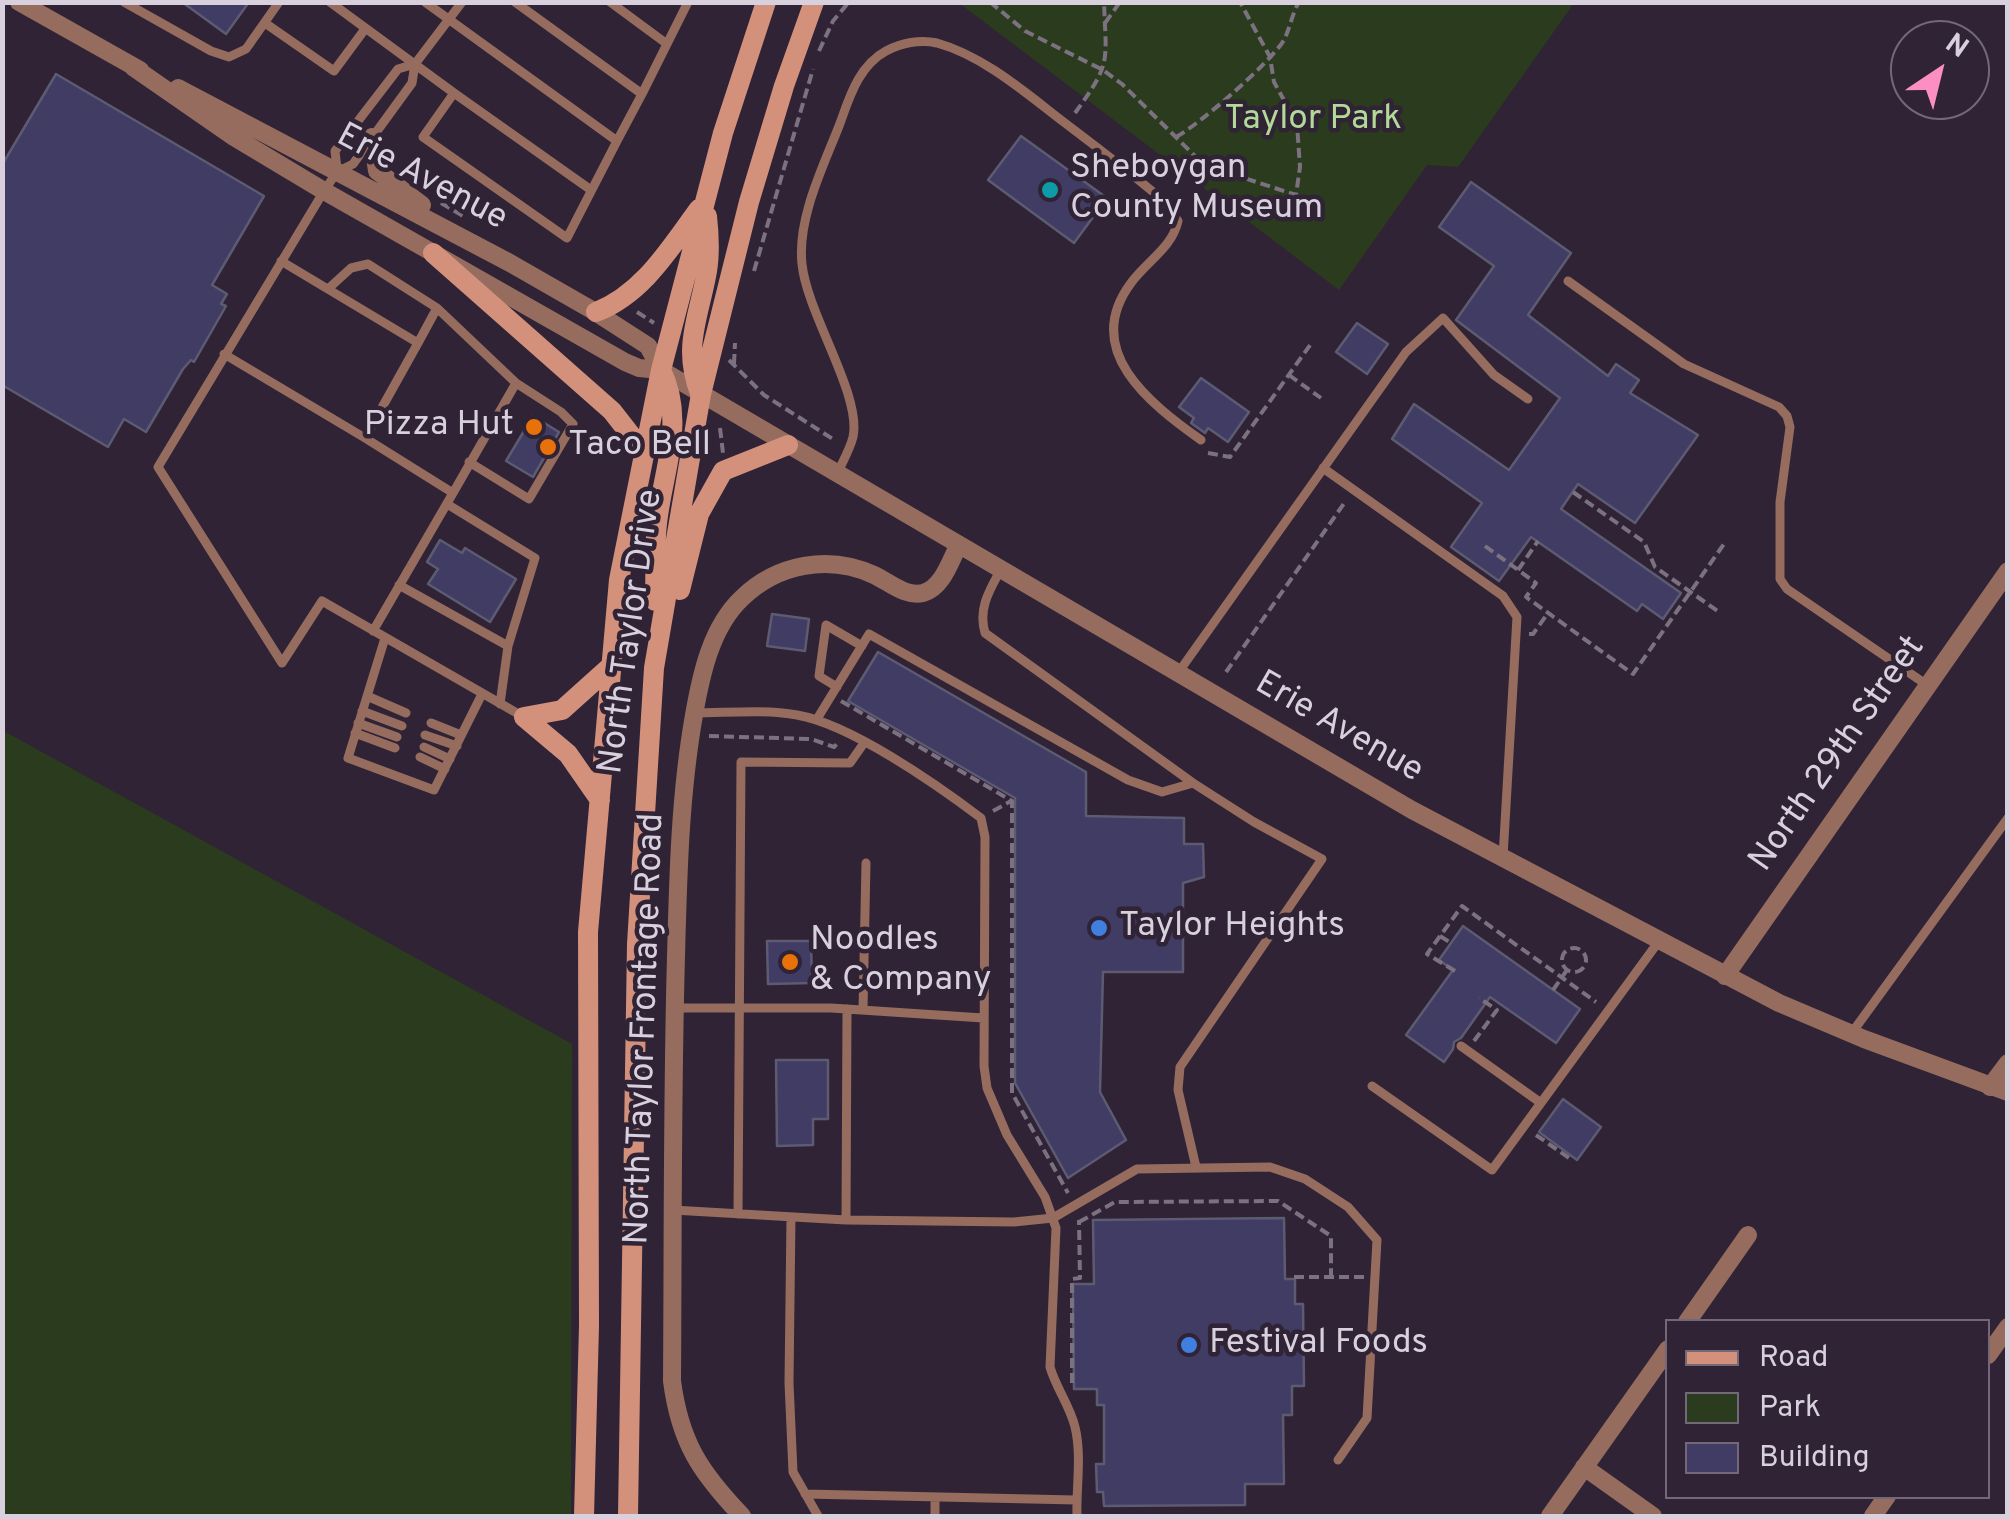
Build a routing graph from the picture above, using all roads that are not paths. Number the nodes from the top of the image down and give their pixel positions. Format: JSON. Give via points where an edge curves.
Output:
{"nodes":[{"id":1,"x":18,"y":2,"type":"edge"},
{"id":2,"x":124,"y":2,"type":"edge"},
{"id":3,"x":279,"y":2,"type":"edge"},
{"id":4,"x":330,"y":2,"type":"edge"},
{"id":5,"x":424,"y":2,"type":"edge"},
{"id":6,"x":462,"y":2,"type":"edge"},
{"id":7,"x":515,"y":2,"type":"edge"},
{"id":8,"x":610,"y":2,"type":"edge"},
{"id":9,"x":688,"y":2,"type":"edge"},
{"id":10,"x":766,"y":2,"type":"edge"},
{"id":11,"x":814,"y":2,"type":"edge"},
{"id":12,"x":449,"y":20,"type":"junction"},
{"id":13,"x":265,"y":22,"type":"junction"},
{"id":14,"x":366,"y":29,"type":"junction"},
{"id":15,"x":668,"y":44,"type":"junction"},
{"id":16,"x":415,"y":64,"type":"junction"},
{"id":17,"x":133,"y":67,"type":"junction"},
{"id":18,"x":454,"y":92,"type":"junction"},
{"id":19,"x":642,"y":94,"type":"junction"},
{"id":20,"x":372,"y":137,"type":"junction"},
{"id":21,"x":617,"y":141,"type":"junction"},
{"id":22,"x":337,"y":172,"type":"junction"},
{"id":23,"x":591,"y":190,"type":"junction"},
{"id":24,"x":324,"y":192,"type":"junction"},
{"id":25,"x":706,"y":199,"type":"junction"},
{"id":26,"x":434,"y":254,"type":"junction"},
{"id":27,"x":281,"y":261,"type":"junction"},
{"id":28,"x":510,"y":263,"type":"junction"},
{"id":29,"x":1568,"y":282,"type":"dead end"},
{"id":30,"x":328,"y":289,"type":"junction"},
{"id":31,"x":437,"y":308,"type":"junction"},
{"id":32,"x":596,"y":312,"type":"junction"},
{"id":33,"x":418,"y":343,"type":"junction"},
{"id":34,"x":224,"y":354,"type":"junction"},
{"id":35,"x":661,"y":370,"type":"junction"},
{"id":36,"x":516,"y":383,"type":"junction"},
{"id":37,"x":701,"y":394,"type":"junction"},
{"id":38,"x":1528,"y":399,"type":"dead end"},
{"id":39,"x":365,"y":438,"type":"junction"},
{"id":40,"x":1201,"y":440,"type":"road end"},
{"id":41,"x":788,"y":446,"type":"junction"},
{"id":42,"x":644,"y":452,"type":"junction"},
{"id":43,"x":469,"y":462,"type":"junction"},
{"id":44,"x":1323,"y":468,"type":"junction"},
{"id":45,"x":837,"y":474,"type":"junction"},
{"id":46,"x":453,"y":494,"type":"junction"},
{"id":47,"x":447,"y":504,"type":"junction"},
{"id":48,"x":958,"y":546,"type":"junction"},
{"id":49,"x":1000,"y":570,"type":"junction"},
{"id":50,"x":2008,"y":571,"type":"edge"},
{"id":51,"x":400,"y":585,"type":"junction"},
{"id":52,"x":373,"y":630,"type":"junction"},
{"id":53,"x":385,"y":638,"type":"junction"},
{"id":54,"x":508,"y":646,"type":"junction"},
{"id":55,"x":862,"y":646,"type":"junction"},
{"id":56,"x":611,"y":666,"type":"junction"},
{"id":57,"x":654,"y":668,"type":"junction"},
{"id":58,"x":1178,"y":674,"type":"junction"},
{"id":59,"x":1927,"y":686,"type":"junction"},
{"id":60,"x":834,"y":692,"type":"junction"},
{"id":61,"x":482,"y":694,"type":"junction"},
{"id":62,"x":367,"y":696,"type":"junction"},
{"id":63,"x":500,"y":704,"type":"junction"},
{"id":64,"x":362,"y":711,"type":"junction"},
{"id":65,"x":406,"y":713,"type":"dead end"},
{"id":66,"x":694,"y":713,"type":"junction"},
{"id":67,"x":524,"y":717,"type":"junction"},
{"id":68,"x":817,"y":720,"type":"junction"},
{"id":69,"x":431,"y":723,"type":"dead end"},
{"id":70,"x":402,"y":726,"type":"dead end"},
{"id":71,"x":357,"y":728,"type":"junction"},
{"id":72,"x":425,"y":734,"type":"dead end"},
{"id":73,"x":459,"y":741,"type":"junction"},
{"id":74,"x":396,"y":743,"type":"dead end"},
{"id":75,"x":864,"y":743,"type":"junction"},
{"id":76,"x":422,"y":752,"type":"dead end"},
{"id":77,"x":448,"y":764,"type":"junction"},
{"id":78,"x":1193,"y":782,"type":"junction"},
{"id":79,"x":600,"y":800,"type":"junction"},
{"id":80,"x":2008,"y":818,"type":"edge"},
{"id":81,"x":1503,"y":858,"type":"junction"},
{"id":82,"x":866,"y":863,"type":"dead end"},
{"id":83,"x":1659,"y":941,"type":"junction"},
{"id":84,"x":1725,"y":976,"type":"junction"},
{"id":85,"x":674,"y":1008,"type":"junction"},
{"id":86,"x":740,"y":1008,"type":"junction"},
{"id":87,"x":847,"y":1009,"type":"junction"},
{"id":88,"x":863,"y":1010,"type":"junction"},
{"id":89,"x":983,"y":1018,"type":"junction"},
{"id":90,"x":1851,"y":1034,"type":"junction"},
{"id":91,"x":1464,"y":1048,"type":"road end"},
{"id":92,"x":2008,"y":1063,"type":"edge"},
{"id":93,"x":1372,"y":1086,"type":"dead end"},
{"id":94,"x":1999,"y":1090,"type":"edge"},
{"id":95,"x":1541,"y":1103,"type":"junction"},
{"id":96,"x":1196,"y":1167,"type":"junction"},
{"id":97,"x":673,"y":1210,"type":"junction"},
{"id":98,"x":738,"y":1214,"type":"junction"},
{"id":99,"x":791,"y":1217,"type":"junction"},
{"id":100,"x":1053,"y":1218,"type":"junction"},
{"id":101,"x":846,"y":1220,"type":"junction"},
{"id":102,"x":1748,"y":1235,"type":"dead end"},
{"id":103,"x":1689,"y":1319,"type":"edge"},
{"id":104,"x":2008,"y":1327,"type":"edge"},
{"id":105,"x":1665,"y":1353,"type":"edge"},
{"id":106,"x":1990,"y":1353,"type":"edge"},
{"id":107,"x":1338,"y":1460,"type":"dead end"},
{"id":108,"x":1584,"y":1468,"type":"junction"},
{"id":109,"x":805,"y":1494,"type":"junction"},
{"id":110,"x":935,"y":1497,"type":"junction"},
{"id":111,"x":1076,"y":1500,"type":"junction"},
{"id":112,"x":584,"y":1516,"type":"edge"},
{"id":113,"x":628,"y":1516,"type":"edge"},
{"id":114,"x":742,"y":1516,"type":"edge"},
{"id":115,"x":818,"y":1516,"type":"edge"},
{"id":116,"x":936,"y":1516,"type":"edge"},
{"id":117,"x":1076,"y":1516,"type":"edge"},
{"id":118,"x":1550,"y":1516,"type":"edge"},
{"id":119,"x":1653,"y":1516,"type":"edge"}],
"edges":[{"from":1,"to":17,"type":"street","name":"Erie Avenue"},
{"from":2,"to":13,"type":"lane","via":[[228,57],[246,49]]},
{"from":3,"to":13,"type":"lane"},
{"from":4,"to":14,"type":"lane"},
{"from":5,"to":12,"type":"lane"},
{"from":6,"to":12,"type":"lane"},
{"from":7,"to":19,"type":"lane"},
{"from":8,"to":15,"type":"lane"},
{"from":9,"to":15,"type":"lane"},
{"from":10,"to":25,"type":"main road","name":"North Taylor Drive"},
{"from":11,"to":37,"type":"main road","name":"North Taylor Drive","via":[[749,202]]},
{"from":12,"to":16,"type":"lane"},
{"from":12,"to":21,"type":"lane"},
{"from":13,"to":14,"type":"lane","via":[[334,71]]},
{"from":14,"to":16,"type":"lane"},
{"from":15,"to":19,"type":"lane"},
{"from":16,"to":18,"type":"lane"},
{"from":16,"to":20,"type":"lane","via":[[412,82]]},
{"from":16,"to":22,"type":"lane","via":[[398,69],[335,151]]},
{"from":17,"to":22,"type":"street","name":"Erie Avenue"},
{"from":17,"to":24,"type":"street","name":"Erie Avenue"},
{"from":18,"to":23,"type":"lane"},
{"from":18,"to":23,"type":"lane","via":[[423,137],[567,238]]},
{"from":19,"to":21,"type":"lane"},
{"from":20,"to":22,"type":"lane","via":[[353,164]]},
{"from":20,"to":28,"type":"street","via":[[381,176]]},
{"from":21,"to":23,"type":"lane"},
{"from":22,"to":24,"type":"lane"},
{"from":22,"to":28,"type":"street","name":"Erie Avenue"},
{"from":24,"to":26,"type":"street","name":"Erie Avenue"},
{"from":24,"to":27,"type":"lane"},
{"from":25,"to":32,"type":"main road","via":[[649,275]]},
{"from":25,"to":35,"type":"main road","name":"North Taylor Drive"},
{"from":25,"to":37,"type":"main road","via":[[708,268],[691,342]]},
{"from":26,"to":35,"type":"street","name":"Erie Avenue","via":[[624,362]]},
{"from":26,"to":42,"type":"main road","via":[[612,411]]},
{"from":27,"to":30,"type":"lane"},
{"from":27,"to":34,"type":"lane"},
{"from":28,"to":32,"type":"street","name":"Erie Avenue"},
{"from":29,"to":59,"type":"lane","via":[[1684,364],[1786,416],[1780,579]]},
{"from":30,"to":31,"type":"lane","via":[[351,268],[368,264]]},
{"from":30,"to":33,"type":"lane"},
{"from":31,"to":33,"type":"lane"},
{"from":31,"to":36,"type":"lane"},
{"from":32,"to":35,"type":"street","name":"Erie Avenue","via":[[648,346]]},
{"from":33,"to":39,"type":"lane"},
{"from":34,"to":39,"type":"lane"},
{"from":34,"to":52,"type":"lane","via":[[158,467],[282,663],[322,602]]},
{"from":35,"to":37,"type":"street","name":"Erie Avenue"},
{"from":35,"to":42,"type":"main road","name":"North Taylor Drive"},
{"from":35,"to":57,"type":"main road","via":[[674,416],[657,525]]},
{"from":36,"to":43,"type":"lane"},
{"from":36,"to":43,"type":"lane","via":[[574,424],[537,488],[528,499]]},
{"from":37,"to":41,"type":"street","name":"Erie Avenue"},
{"from":37,"to":57,"type":"main road","name":"North Taylor Drive"},
{"from":38,"to":44,"type":"lane","via":[[1494,375],[1442,318],[1406,352]]},
{"from":39,"to":46,"type":"lane"},
{"from":40,"to":45,"type":"lane","via":[[1143,393],[1124,368],[1114,333],[1120,300],[1175,234],[1178,221],[1156,193],[972,58],[934,42],[902,44],[868,64],[854,86],[803,238],[810,302],[854,424]]},
{"from":41,"to":45,"type":"street","name":"Erie Avenue"},
{"from":41,"to":57,"type":"main road","via":[[728,467],[706,496]]},
{"from":42,"to":56,"type":"main road","name":"North Taylor Drive","via":[[619,580]]},
{"from":43,"to":46,"type":"lane"},
{"from":44,"to":58,"type":"lane"},
{"from":44,"to":81,"type":"lane","via":[[1503,596],[1517,617]]},
{"from":45,"to":48,"type":"street","name":"Erie Avenue"},
{"from":46,"to":47,"type":"lane"},
{"from":47,"to":51,"type":"lane"},
{"from":47,"to":54,"type":"lane","via":[[534,558]]},
{"from":48,"to":49,"type":"street","name":"Erie Avenue"},
{"from":48,"to":66,"type":"street","name":"North Taylor Frontage Road","via":[[936,584],[918,594],[837,564],[770,576],[728,614],[708,656]]},
{"from":49,"to":58,"type":"street","name":"Erie Avenue"},
{"from":49,"to":78,"type":"lane","via":[[984,604],[985,633]]},
{"from":50,"to":59,"type":"street","name":"North 29th Street"},
{"from":51,"to":52,"type":"lane"},
{"from":51,"to":54,"type":"lane"},
{"from":52,"to":53,"type":"lane"},
{"from":53,"to":61,"type":"lane"},
{"from":53,"to":62,"type":"lane"},
{"from":54,"to":63,"type":"lane"},
{"from":55,"to":60,"type":"lane"},
{"from":55,"to":60,"type":"lane","via":[[826,624],[819,676]]},
{"from":55,"to":78,"type":"lane","via":[[869,634],[1128,780],[1162,792]]},
{"from":56,"to":67,"type":"main road","via":[[562,710]]},
{"from":56,"to":79,"type":"main road","name":"North Taylor Drive"},
{"from":57,"to":113,"type":"main road","name":"North Taylor Drive","via":[[637,944]]},
{"from":58,"to":81,"type":"street","name":"Erie Avenue"},
{"from":59,"to":84,"type":"street","name":"North 29th Street"},
{"from":60,"to":68,"type":"lane"},
{"from":61,"to":63,"type":"lane"},
{"from":61,"to":73,"type":"lane"},
{"from":62,"to":64,"type":"lane"},
{"from":62,"to":65,"type":"lane"},
{"from":63,"to":67,"type":"lane"},
{"from":64,"to":70,"type":"lane"},
{"from":64,"to":71,"type":"lane"},
{"from":66,"to":68,"type":"lane"},
{"from":66,"to":85,"type":"street","name":"North Taylor Frontage Road"},
{"from":67,"to":79,"type":"main road","via":[[568,754]]},
{"from":68,"to":75,"type":"lane"},
{"from":69,"to":73,"type":"lane"},
{"from":71,"to":74,"type":"lane"},
{"from":71,"to":77,"type":"lane","via":[[348,758],[434,790]]},
{"from":72,"to":73,"type":"lane"},
{"from":73,"to":77,"type":"lane"},
{"from":75,"to":86,"type":"lane","via":[[850,763],[741,762]]},
{"from":75,"to":89,"type":"lane","via":[[980,818]]},
{"from":76,"to":77,"type":"lane"},
{"from":78,"to":96,"type":"lane","via":[[1322,859],[1180,1067],[1178,1090]]},
{"from":79,"to":112,"type":"main road","name":"North Taylor Drive","via":[[588,932]]},
{"from":80,"to":90,"type":"lane"},
{"from":81,"to":83,"type":"street","name":"Erie Avenue"},
{"from":82,"to":88,"type":"lane"},
{"from":83,"to":84,"type":"street","name":"Erie Avenue"},
{"from":83,"to":95,"type":"lane"},
{"from":84,"to":90,"type":"street","name":"Erie Avenue"},
{"from":85,"to":86,"type":"lane"},
{"from":85,"to":97,"type":"street","name":"North Taylor Frontage Road"},
{"from":86,"to":87,"type":"lane"},
{"from":86,"to":98,"type":"lane"},
{"from":87,"to":88,"type":"lane"},
{"from":87,"to":101,"type":"lane"},
{"from":88,"to":89,"type":"lane"},
{"from":89,"to":100,"type":"lane","via":[[987,1088]]},
{"from":90,"to":94,"type":"street","name":"Erie Avenue"},
{"from":91,"to":95,"type":"lane"},
{"from":92,"to":94,"type":"street"},
{"from":93,"to":95,"type":"lane","via":[[1492,1170]]},
{"from":96,"to":100,"type":"lane","via":[[1137,1169]]},
{"from":96,"to":107,"type":"lane","via":[[1270,1168],[1305,1179],[1348,1207],[1376,1240],[1367,1418]]},
{"from":97,"to":98,"type":"lane"},
{"from":97,"to":114,"type":"street","name":"North Taylor Frontage Road","via":[[677,1414],[708,1480]]},
{"from":98,"to":99,"type":"lane"},
{"from":99,"to":101,"type":"lane"},
{"from":99,"to":109,"type":"lane","via":[[789,1392],[794,1472]]},
{"from":100,"to":101,"type":"lane"},
{"from":100,"to":111,"type":"lane","via":[[1050,1367],[1076,1429]]},
{"from":102,"to":103,"type":"street"},
{"from":104,"to":106,"type":"street"},
{"from":105,"to":108,"type":"street"},
{"from":108,"to":118,"type":"street"},
{"from":108,"to":119,"type":"street"},
{"from":109,"to":110,"type":"lane"},
{"from":109,"to":115,"type":"lane"},
{"from":110,"to":111,"type":"lane"},
{"from":110,"to":116,"type":"lane"},
{"from":111,"to":117,"type":"lane"}]}
